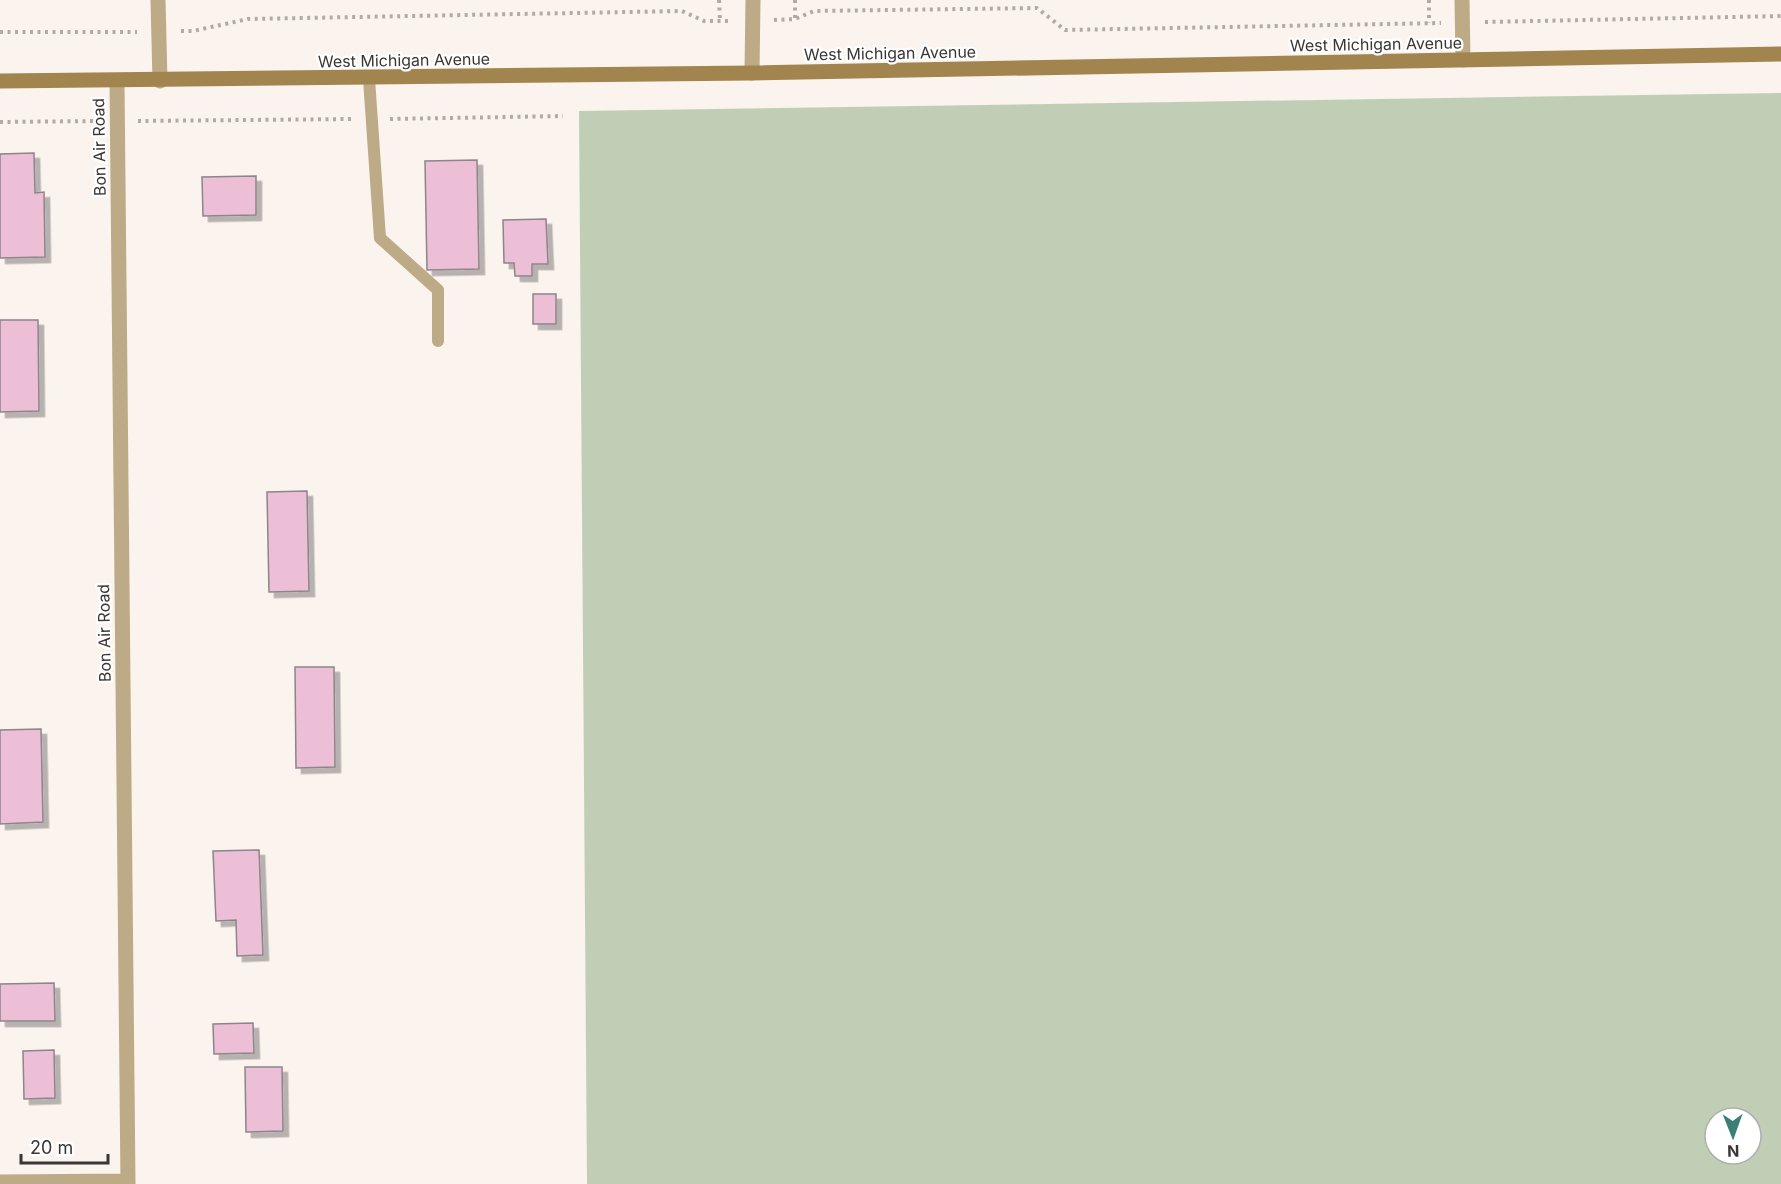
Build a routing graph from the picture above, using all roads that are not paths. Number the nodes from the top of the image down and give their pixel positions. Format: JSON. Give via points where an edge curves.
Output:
{"nodes":[{"id":1,"x":158,"y":0,"type":"edge"},
{"id":2,"x":753,"y":0,"type":"edge"},
{"id":3,"x":1462,"y":0,"type":"edge"},
{"id":4,"x":1781,"y":54,"type":"edge"},
{"id":5,"x":1463,"y":60,"type":"junction"},
{"id":6,"x":752,"y":73,"type":"junction"},
{"id":7,"x":369,"y":79,"type":"junction"},
{"id":8,"x":0,"y":81,"type":"edge"},
{"id":9,"x":160,"y":81,"type":"junction"},
{"id":10,"x":117,"y":82,"type":"junction"},
{"id":11,"x":438,"y":341,"type":"dead end"},
{"id":12,"x":0,"y":1182,"type":"edge"},
{"id":13,"x":128,"y":1183,"type":"edge"}],
"edges":[{"from":1,"to":9,"type":"street"},
{"from":2,"to":6,"type":"street"},
{"from":3,"to":5,"type":"street"},
{"from":4,"to":5,"type":"street","name":"West Michigan Avenue"},
{"from":5,"to":6,"type":"street","name":"West Michigan Avenue"},
{"from":6,"to":7,"type":"street","name":"West Michigan Avenue"},
{"from":7,"to":9,"type":"street","name":"West Michigan Avenue"},
{"from":7,"to":11,"type":"lane","via":[[380,238],[438,290]]},
{"from":8,"to":10,"type":"street","name":"West Michigan Avenue"},
{"from":9,"to":10,"type":"street","name":"West Michigan Avenue"},
{"from":10,"to":13,"type":"street","name":"Bon Air Road"},
{"from":12,"to":13,"type":"street"}]}
